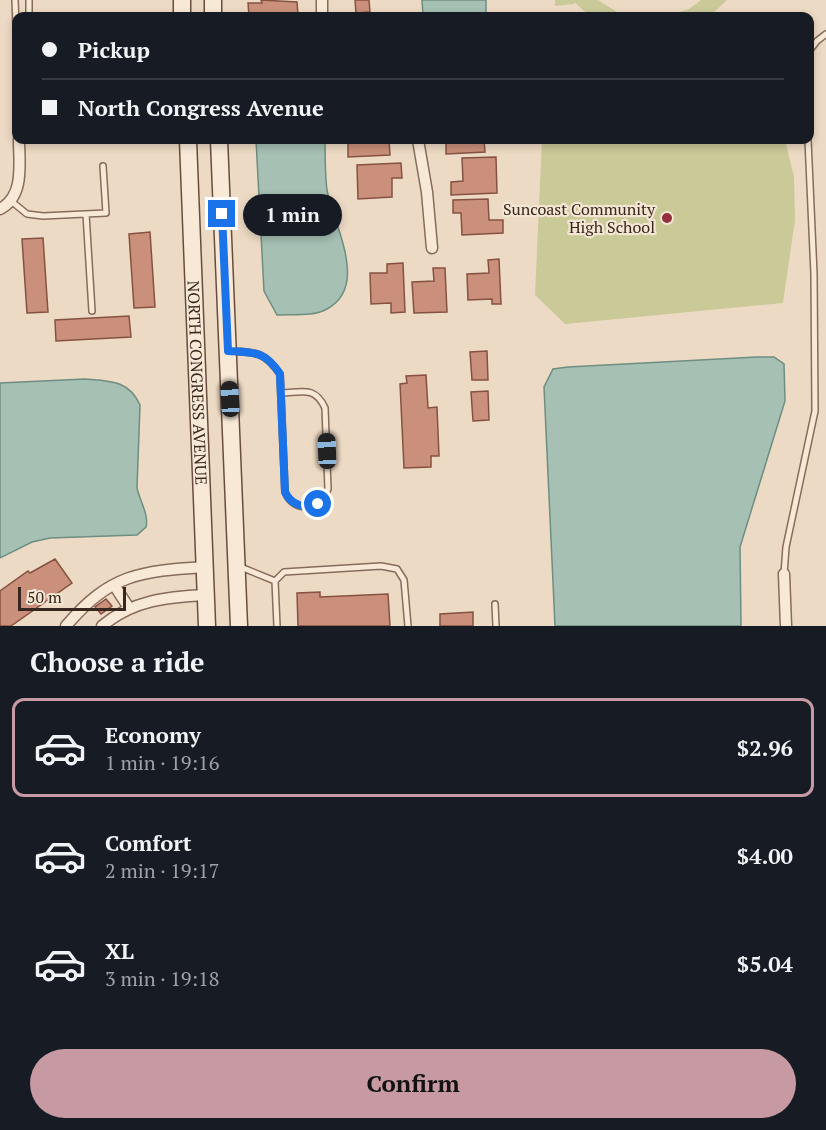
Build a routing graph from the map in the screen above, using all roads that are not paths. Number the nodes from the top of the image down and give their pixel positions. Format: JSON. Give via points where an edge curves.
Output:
{"nodes":[{"id":1,"x":826,"y":34,"type":"edge"},
{"id":2,"x":814,"y":45,"type":"edge"},
{"id":3,"x":19,"y":144,"type":"edge"},
{"id":4,"x":188,"y":144,"type":"edge"},
{"id":5,"x":219,"y":144,"type":"edge"},
{"id":6,"x":419,"y":144,"type":"edge"},
{"id":7,"x":808,"y":144,"type":"edge"},
{"id":8,"x":103,"y":166,"type":"dead end"},
{"id":9,"x":11,"y":201,"type":"junction"},
{"id":10,"x":0,"y":209,"type":"edge"},
{"id":11,"x":86,"y":214,"type":"junction"},
{"id":12,"x":432,"y":248,"type":"dead end"},
{"id":13,"x":92,"y":311,"type":"dead end"},
{"id":14,"x":228,"y":351,"type":"junction"},
{"id":15,"x":282,"y":393,"type":"junction"},
{"id":16,"x":237,"y":565,"type":"junction"},
{"id":17,"x":205,"y":567,"type":"junction"},
{"id":18,"x":784,"y":574,"type":"joint"},
{"id":19,"x":275,"y":581,"type":"junction"},
{"id":20,"x":114,"y":585,"type":"junction"},
{"id":21,"x":206,"y":595,"type":"junction"},
{"id":22,"x":495,"y":604,"type":"dead end"},
{"id":23,"x":129,"y":608,"type":"junction"},
{"id":24,"x":66,"y":626,"type":"edge"},
{"id":25,"x":102,"y":626,"type":"edge"},
{"id":26,"x":207,"y":626,"type":"edge"},
{"id":27,"x":239,"y":626,"type":"edge"},
{"id":28,"x":277,"y":626,"type":"edge"},
{"id":29,"x":408,"y":626,"type":"edge"},
{"id":30,"x":496,"y":626,"type":"edge"},
{"id":31,"x":786,"y":626,"type":"edge"}],
"edges":[{"from":1,"to":2,"type":"lane"},
{"from":3,"to":9,"type":"street","via":[[19,178]]},
{"from":4,"to":17,"type":"street","name":"NORTH CONGRESS AVENUE"},
{"from":5,"to":14,"type":"street","name":"NORTH CONGRESS AVENUE"},
{"from":6,"to":12,"type":"street"},
{"from":7,"to":18,"type":"lane","via":[[815,411],[786,547]]},
{"from":8,"to":11,"type":"lane","via":[[106,213]]},
{"from":9,"to":10,"type":"street"},
{"from":9,"to":11,"type":"lane","via":[[27,214]]},
{"from":11,"to":13,"type":"lane"},
{"from":14,"to":15,"type":"lane","via":[[256,353],[271,360],[280,374]]},
{"from":14,"to":16,"type":"street","name":"NORTH CONGRESS AVENUE"},
{"from":15,"to":15,"type":"lane","via":[[285,492],[294,503],[311,506],[322,501],[328,489],[325,408],[313,392]]},
{"from":16,"to":19,"type":"lane"},
{"from":16,"to":27,"type":"street","name":"NORTH CONGRESS AVENUE"},
{"from":17,"to":20,"type":"street","via":[[139,573]]},
{"from":17,"to":21,"type":"street","name":"NORTH CONGRESS AVENUE"},
{"from":18,"to":31,"type":"street"},
{"from":19,"to":28,"type":"lane"},
{"from":19,"to":29,"type":"lane","via":[[284,572],[381,566],[397,569],[404,580]]},
{"from":20,"to":23,"type":"street"},
{"from":20,"to":24,"type":"street","via":[[93,598]]},
{"from":21,"to":23,"type":"street","via":[[154,599]]},
{"from":21,"to":26,"type":"street","name":"NORTH CONGRESS AVENUE"},
{"from":22,"to":30,"type":"lane"},
{"from":23,"to":25,"type":"street"}]}
